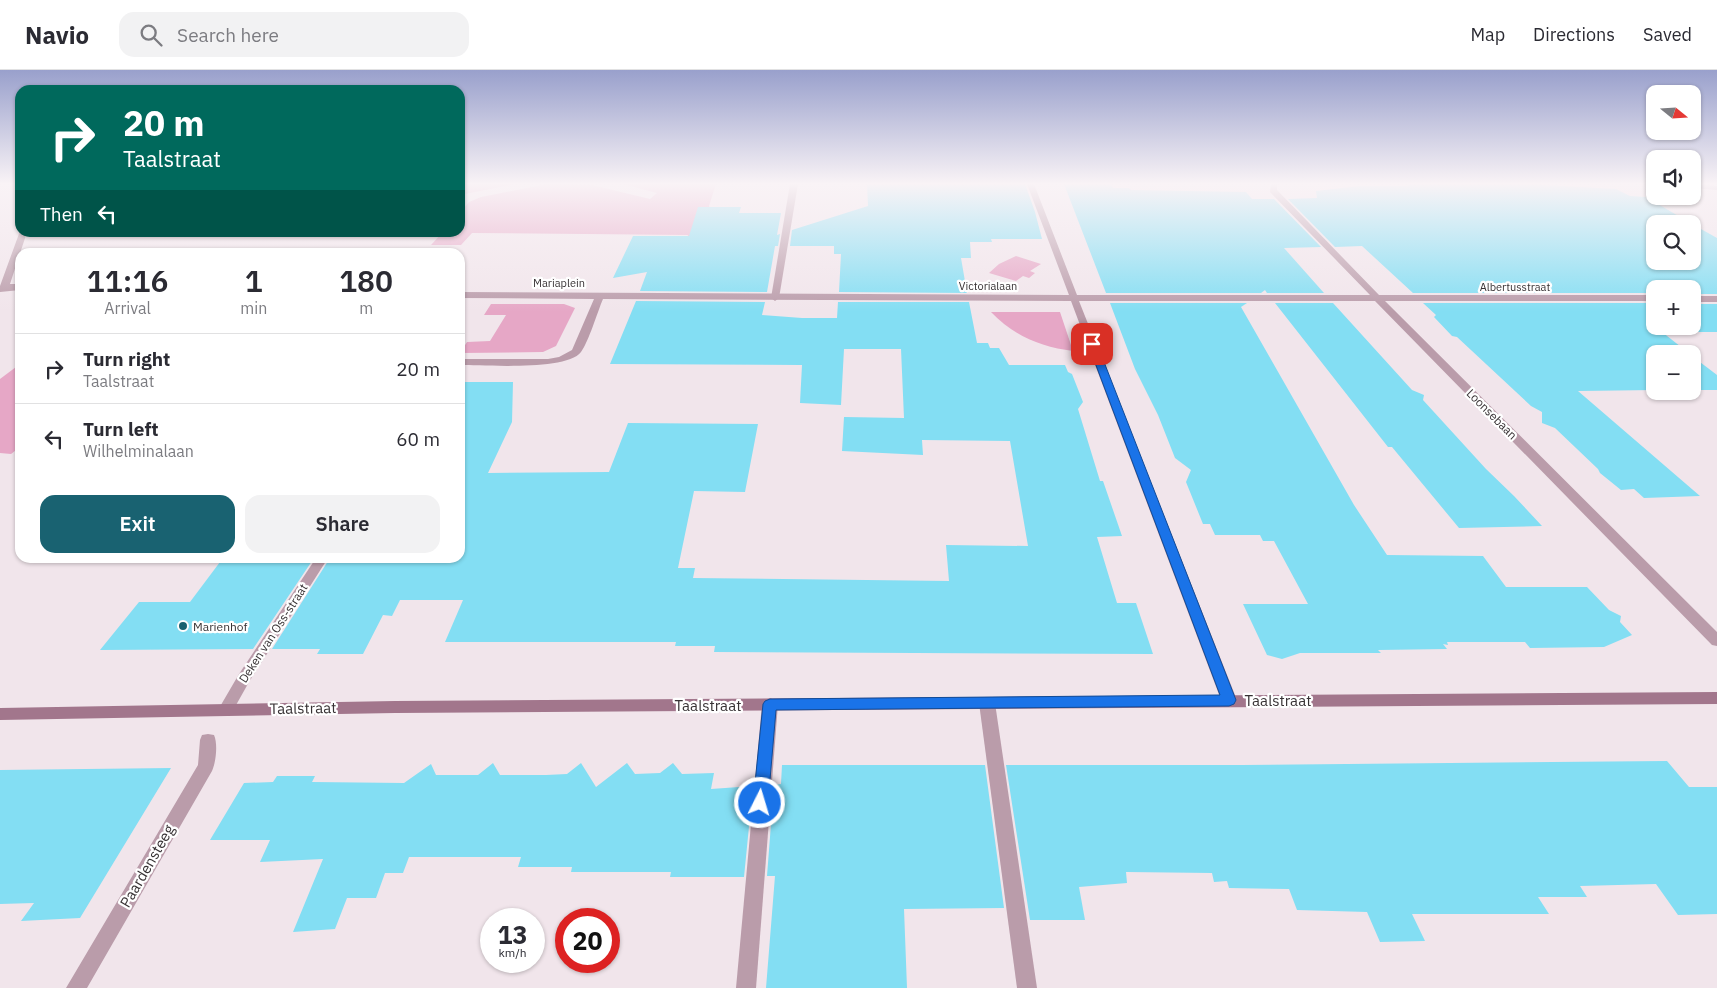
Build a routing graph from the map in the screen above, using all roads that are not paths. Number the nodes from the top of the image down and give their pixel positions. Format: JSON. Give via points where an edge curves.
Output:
{"nodes":[{"id":1,"x":787,"y":227,"type":"edge"},
{"id":2,"x":1047,"y":227,"type":"edge"},
{"id":3,"x":1308,"y":227,"type":"edge"},
{"id":4,"x":15,"y":253,"type":"edge"},
{"id":5,"x":15,"y":287,"type":"edge"},
{"id":6,"x":2,"y":288,"type":"edge"},
{"id":7,"x":465,"y":295,"type":"edge"},
{"id":8,"x":600,"y":296,"type":"junction"},
{"id":9,"x":1074,"y":297,"type":"junction"},
{"id":10,"x":775,"y":298,"type":"junction"},
{"id":11,"x":1376,"y":298,"type":"junction"},
{"id":12,"x":1646,"y":298,"type":"edge"},
{"id":13,"x":1701,"y":299,"type":"edge"},
{"id":14,"x":1717,"y":299,"type":"edge"},
{"id":15,"x":465,"y":362,"type":"edge"},
{"id":16,"x":319,"y":563,"type":"edge"},
{"id":17,"x":1717,"y":641,"type":"edge"},
{"id":18,"x":1717,"y":698,"type":"edge"},
{"id":19,"x":1229,"y":700,"type":"junction"},
{"id":20,"x":987,"y":703,"type":"junction"},
{"id":21,"x":770,"y":704,"type":"junction"},
{"id":22,"x":226,"y":710,"type":"junction"},
{"id":23,"x":0,"y":714,"type":"edge"},
{"id":24,"x":208,"y":740,"type":"dead end"},
{"id":25,"x":76,"y":988,"type":"edge"},
{"id":26,"x":746,"y":988,"type":"edge"},
{"id":27,"x":1027,"y":988,"type":"edge"}],
"edges":[{"from":1,"to":10,"type":"street"},
{"from":2,"to":9,"type":"street"},
{"from":3,"to":11,"type":"street","name":"Loonsebaan"},
{"from":4,"to":6,"type":"street"},
{"from":5,"to":6,"type":"street"},
{"from":7,"to":8,"type":"street","name":"Mariaplein"},
{"from":8,"to":10,"type":"street","name":"Victorialaan"},
{"from":8,"to":15,"type":"street","name":"Mariaplein","via":[[576,352],[562,359],[548,362]]},
{"from":9,"to":10,"type":"street","name":"Victorialaan"},
{"from":9,"to":11,"type":"street","name":"Victorialaan"},
{"from":9,"to":19,"type":"street"},
{"from":11,"to":12,"type":"street","name":"Albertusstraat"},
{"from":11,"to":17,"type":"street","name":"Loonsebaan"},
{"from":13,"to":14,"type":"street"},
{"from":16,"to":22,"type":"street","name":"Deken van Oss-straat"},
{"from":18,"to":19,"type":"main road","name":"Taalstraat"},
{"from":19,"to":20,"type":"main road","name":"Taalstraat"},
{"from":20,"to":21,"type":"main road","name":"Taalstraat"},
{"from":20,"to":27,"type":"street"},
{"from":21,"to":22,"type":"main road","name":"Taalstraat"},
{"from":21,"to":26,"type":"street"},
{"from":22,"to":23,"type":"main road","name":"Taalstraat"},
{"from":24,"to":25,"type":"street","name":"Paardensteeg","via":[[206,766]]}]}
